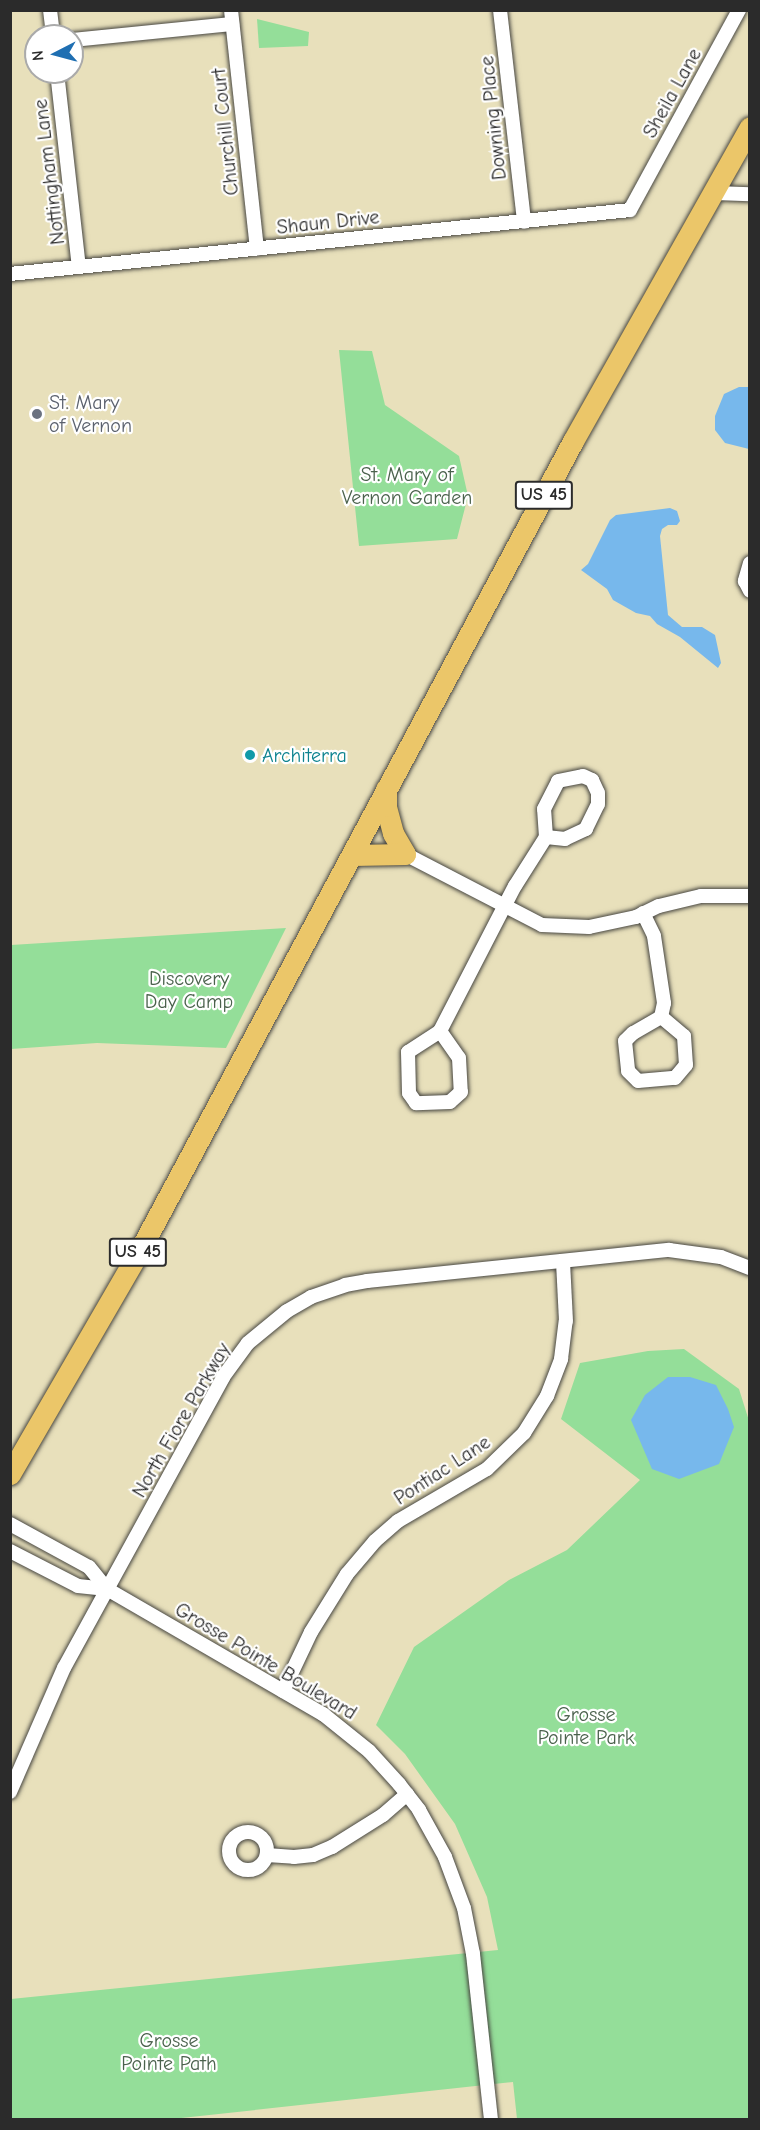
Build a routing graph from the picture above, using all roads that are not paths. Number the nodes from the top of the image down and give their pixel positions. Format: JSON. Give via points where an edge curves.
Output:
{"nodes":[{"id":1,"x":500,"y":10,"type":"edge"},
{"id":2,"x":739,"y":10,"type":"edge"},
{"id":3,"x":231,"y":17,"type":"edge"},
{"id":4,"x":84,"y":38,"type":"edge"},
{"id":5,"x":58,"y":84,"type":"edge"},
{"id":6,"x":750,"y":127,"type":"edge"},
{"id":7,"x":715,"y":193,"type":"junction"},
{"id":8,"x":639,"y":194,"type":"joint"},
{"id":9,"x":750,"y":194,"type":"edge"},
{"id":10,"x":524,"y":222,"type":"junction"},
{"id":11,"x":257,"y":249,"type":"junction"},
{"id":12,"x":79,"y":267,"type":"junction"},
{"id":13,"x":10,"y":274,"type":"edge"},
{"id":14,"x":750,"y":563,"type":"edge"},
{"id":15,"x":750,"y":591,"type":"edge"},
{"id":16,"x":387,"y":789,"type":"junction"},
{"id":17,"x":546,"y":837,"type":"junction"},
{"id":18,"x":405,"y":854,"type":"junction"},
{"id":19,"x":353,"y":855,"type":"junction"},
{"id":20,"x":750,"y":896,"type":"edge"},
{"id":21,"x":506,"y":906,"type":"junction"},
{"id":22,"x":644,"y":914,"type":"junction"},
{"id":23,"x":661,"y":1017,"type":"junction"},
{"id":24,"x":440,"y":1031,"type":"junction"},
{"id":25,"x":563,"y":1261,"type":"junction"},
{"id":26,"x":750,"y":1268,"type":"edge"},
{"id":27,"x":10,"y":1474,"type":"edge"},
{"id":28,"x":10,"y":1524,"type":"edge"},
{"id":29,"x":10,"y":1551,"type":"edge"},
{"id":30,"x":108,"y":1589,"type":"junction"},
{"id":31,"x":283,"y":1690,"type":"junction"},
{"id":32,"x":10,"y":1792,"type":"edge"},
{"id":33,"x":407,"y":1794,"type":"junction"},
{"id":34,"x":267,"y":1855,"type":"dead end"},
{"id":35,"x":491,"y":2120,"type":"edge"}],
"edges":[{"from":1,"to":10,"type":"street","name":"Downing Place"},
{"from":2,"to":8,"type":"street","name":"Sheila Lane"},
{"from":3,"to":4,"type":"street"},
{"from":3,"to":11,"type":"street","name":"Churchill Court"},
{"from":5,"to":12,"type":"street","name":"Nottingham Lane"},
{"from":6,"to":7,"type":"main road","number":"US 45"},
{"from":7,"to":9,"type":"street"},
{"from":7,"to":16,"type":"main road","number":"US 45","via":[[573,441]]},
{"from":8,"to":10,"type":"street","name":"Shaun Drive","via":[[630,210]]},
{"from":10,"to":11,"type":"street","name":"Shaun Drive"},
{"from":11,"to":12,"type":"street","name":"Shaun Drive"},
{"from":12,"to":13,"type":"street","name":"Shaun Drive"},
{"from":14,"to":15,"type":"street","via":[[745,581]]},
{"from":16,"to":18,"type":"main road","via":[[386,806],[393,833]]},
{"from":16,"to":19,"type":"main road","number":"US 45"},
{"from":17,"to":17,"type":"street","via":[[565,838],[586,829],[598,804],[592,780],[583,776],[558,782],[544,809]]},
{"from":17,"to":21,"type":"street"},
{"from":18,"to":19,"type":"main road"},
{"from":18,"to":21,"type":"street"},
{"from":19,"to":27,"type":"main road","number":"US 45","via":[[141,1248]]},
{"from":20,"to":22,"type":"street","via":[[701,896],[659,906]]},
{"from":21,"to":22,"type":"street","via":[[542,925],[565,928],[589,927]]},
{"from":21,"to":24,"type":"street"},
{"from":22,"to":23,"type":"street","via":[[654,936],[663,984]]},
{"from":23,"to":23,"type":"street","via":[[625,1041],[628,1071],[638,1081],[675,1078],[686,1065],[684,1036]]},
{"from":24,"to":24,"type":"street","via":[[408,1052],[409,1093],[416,1103],[450,1102],[461,1092],[459,1058]]},
{"from":25,"to":26,"type":"street","name":"North Fiore Parkway","via":[[669,1250],[721,1257]]},
{"from":25,"to":30,"type":"street","name":"North Fiore Parkway","via":[[367,1281],[310,1297],[287,1311],[248,1343],[224,1377]]},
{"from":25,"to":31,"type":"street","name":"Pontiac Lane","via":[[566,1321],[561,1359],[547,1396],[524,1433],[487,1469],[398,1521],[375,1541],[347,1574],[311,1632]]},
{"from":28,"to":30,"type":"street","name":"Grosse Pointe Boulevard","via":[[89,1567]]},
{"from":29,"to":30,"type":"street","name":"Grosse Pointe Boulevard","via":[[78,1586]]},
{"from":30,"to":31,"type":"street","name":"Grosse Pointe Boulevard"},
{"from":30,"to":32,"type":"street","name":"North Fiore Parkway","via":[[59,1678]]},
{"from":31,"to":33,"type":"street","name":"Grosse Pointe Boulevard","via":[[346,1731]]},
{"from":33,"to":34,"type":"street","via":[[383,1815],[332,1847],[313,1855]]},
{"from":33,"to":35,"type":"street","name":"Grosse Pointe Boulevard","via":[[445,1857],[464,1908],[473,1954]]}]}
